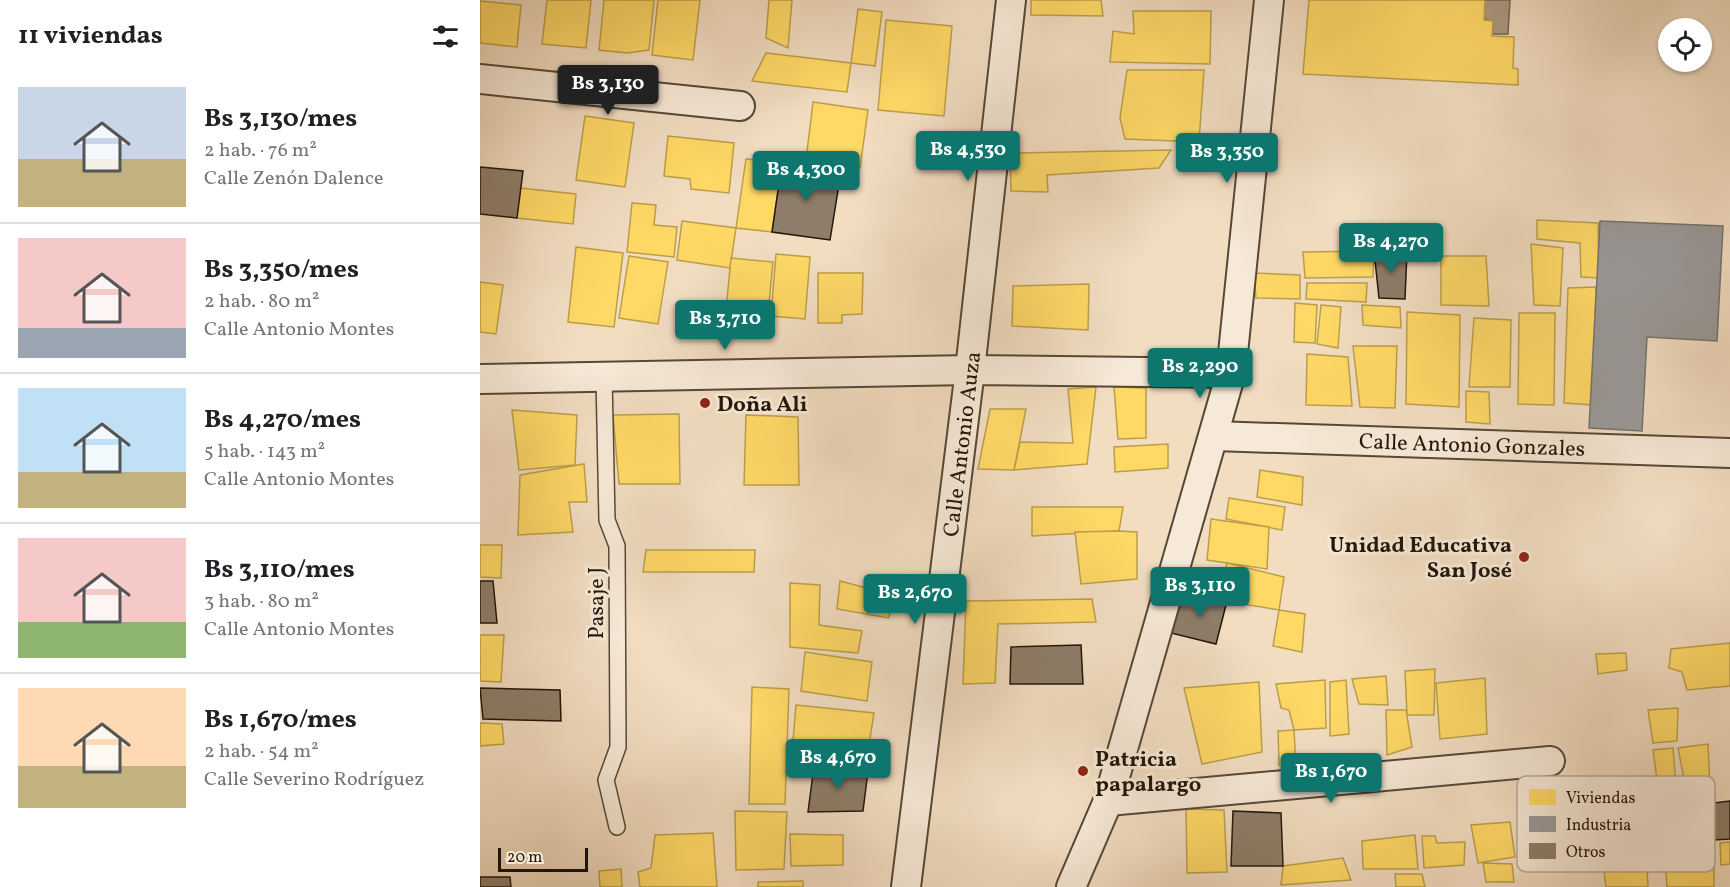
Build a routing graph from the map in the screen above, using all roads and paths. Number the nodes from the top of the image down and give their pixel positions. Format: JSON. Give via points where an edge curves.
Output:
{"nodes":[{"id":1,"x":1011,"y":0,"type":"edge"},
{"id":2,"x":1269,"y":0,"type":"edge"},
{"id":3,"x":480,"y":79,"type":"edge"},
{"id":4,"x":740,"y":106,"type":"dead end"},
{"id":5,"x":970,"y":370,"type":"junction"},
{"id":6,"x":1231,"y":373,"type":"junction"},
{"id":7,"x":604,"y":377,"type":"junction"},
{"id":8,"x":480,"y":379,"type":"edge"},
{"id":9,"x":1214,"y":436,"type":"junction"},
{"id":10,"x":1730,"y":453,"type":"edge"},
{"id":11,"x":1550,"y":761,"type":"dead end"},
{"id":12,"x":1107,"y":801,"type":"junction"},
{"id":13,"x":617,"y":827,"type":"dead end"},
{"id":14,"x":906,"y":887,"type":"edge"},
{"id":15,"x":1071,"y":887,"type":"edge"}],
"edges":[{"from":1,"to":5,"type":"street","name":"Calle Antonio Auza"},
{"from":2,"to":6,"type":"street"},
{"from":3,"to":4,"type":"street"},
{"from":5,"to":6,"type":"street"},
{"from":5,"to":7,"type":"street"},
{"from":5,"to":14,"type":"street","name":"Calle Antonio Auza"},
{"from":6,"to":9,"type":"street"},
{"from":7,"to":8,"type":"street"},
{"from":7,"to":13,"type":"lane","name":"Pasaje J","via":[[608,520],[616,546],[618,747],[606,780]]},
{"from":9,"to":10,"type":"street","name":"Calle Antonio Gonzales"},
{"from":9,"to":12,"type":"street"},
{"from":11,"to":12,"type":"street"},
{"from":12,"to":15,"type":"street"}]}
